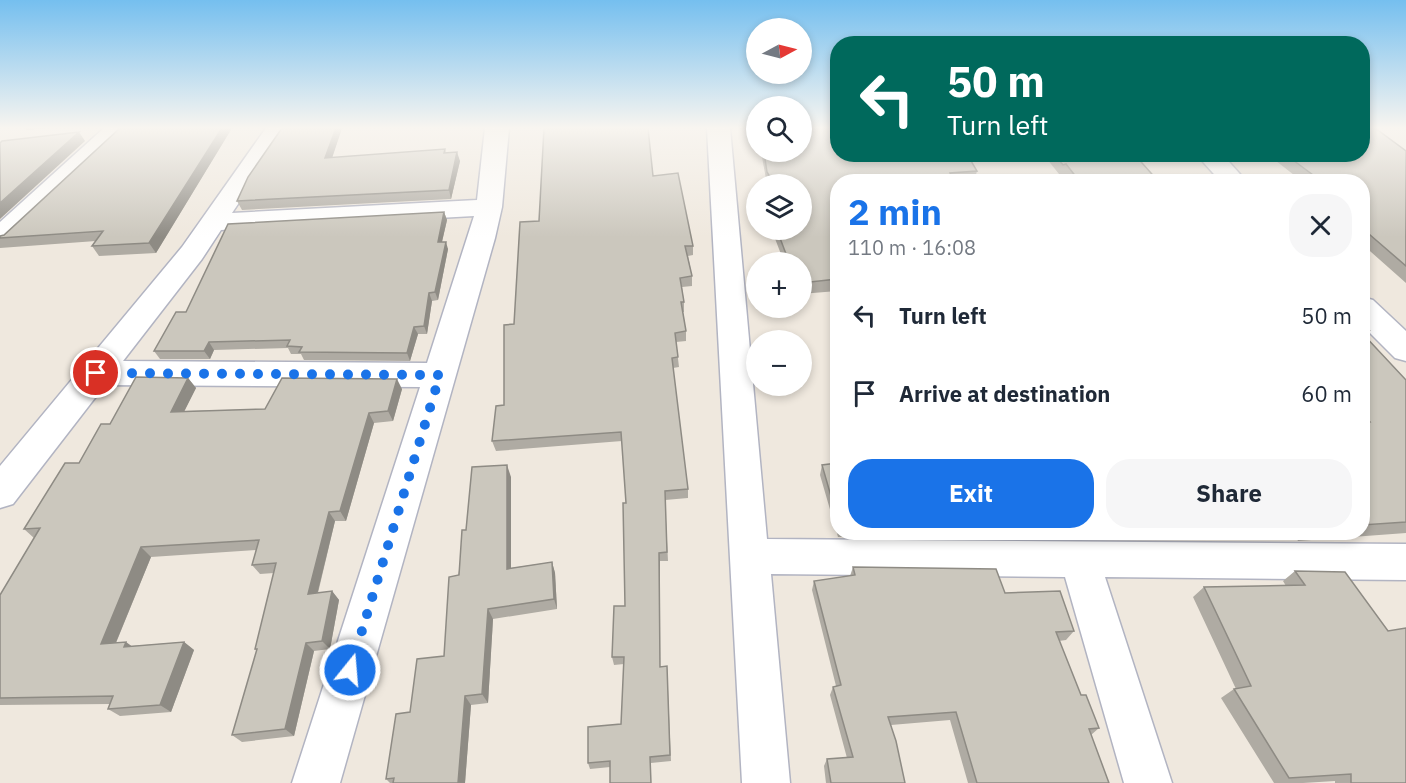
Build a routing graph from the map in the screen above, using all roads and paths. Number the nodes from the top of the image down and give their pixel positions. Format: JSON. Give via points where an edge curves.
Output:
{"nodes":[{"id":1,"x":80,"y":165,"type":"edge"},
{"id":2,"x":253,"y":165,"type":"edge"},
{"id":3,"x":493,"y":165,"type":"edge"},
{"id":4,"x":721,"y":165,"type":"edge"},
{"id":5,"x":489,"y":207,"type":"junction"},
{"id":6,"x":214,"y":222,"type":"junction"},
{"id":7,"x":0,"y":237,"type":"edge"},
{"id":8,"x":1370,"y":315,"type":"edge"},
{"id":9,"x":1406,"y":350,"type":"edge"},
{"id":10,"x":96,"y":373,"type":"junction"},
{"id":11,"x":440,"y":375,"type":"junction"},
{"id":12,"x":0,"y":493,"type":"edge"},
{"id":13,"x":749,"y":556,"type":"junction"},
{"id":14,"x":1079,"y":558,"type":"junction"},
{"id":15,"x":1406,"y":562,"type":"edge"},
{"id":16,"x":316,"y":783,"type":"edge"},
{"id":17,"x":766,"y":783,"type":"edge"},
{"id":18,"x":1148,"y":783,"type":"edge"}],
"edges":[{"from":1,"to":7,"type":"street"},
{"from":2,"to":6,"type":"street"},
{"from":3,"to":5,"type":"street"},
{"from":4,"to":13,"type":"street"},
{"from":5,"to":6,"type":"street"},
{"from":5,"to":11,"type":"street"},
{"from":6,"to":10,"type":"street"},
{"from":8,"to":9,"type":"street"},
{"from":10,"to":11,"type":"street"},
{"from":10,"to":12,"type":"street"},
{"from":11,"to":16,"type":"street"},
{"from":13,"to":14,"type":"street"},
{"from":13,"to":17,"type":"street"},
{"from":14,"to":15,"type":"street"},
{"from":14,"to":18,"type":"street"}]}
